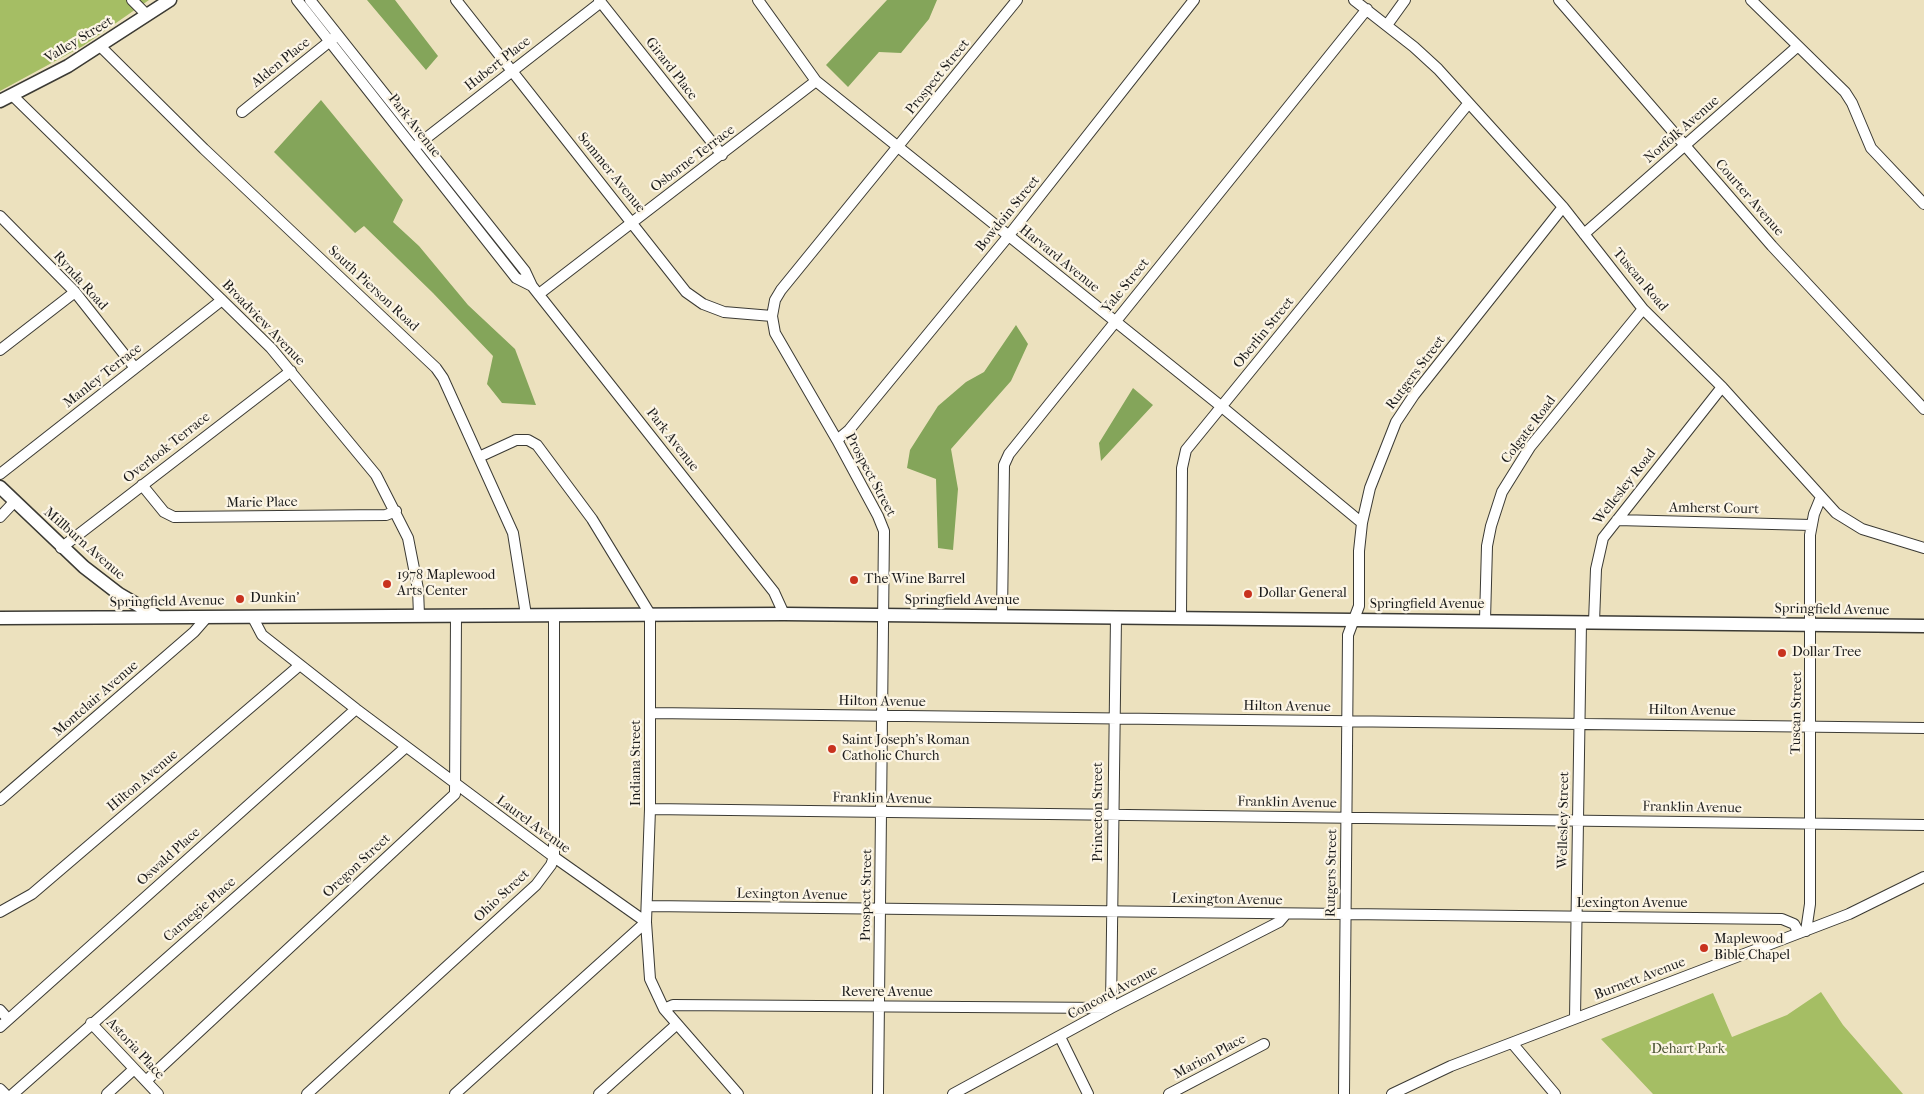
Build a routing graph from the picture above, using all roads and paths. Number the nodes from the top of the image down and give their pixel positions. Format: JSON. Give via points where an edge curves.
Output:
{"nodes":[{"id":1,"x":132,"y":0,"type":"edge"},
{"id":2,"x":170,"y":0,"type":"edge"},
{"id":3,"x":297,"y":0,"type":"edge"},
{"id":4,"x":310,"y":0,"type":"edge"},
{"id":5,"x":456,"y":0,"type":"edge"},
{"id":6,"x":758,"y":0,"type":"edge"},
{"id":7,"x":1017,"y":0,"type":"edge"},
{"id":8,"x":1194,"y":0,"type":"edge"},
{"id":9,"x":1354,"y":0,"type":"edge"},
{"id":10,"x":1405,"y":0,"type":"edge"},
{"id":11,"x":1559,"y":0,"type":"edge"},
{"id":12,"x":1751,"y":0,"type":"edge"},
{"id":13,"x":600,"y":1,"type":"edge"},
{"id":14,"x":1367,"y":9,"type":"junction"},
{"id":15,"x":148,"y":15,"type":"junction"},
{"id":16,"x":1388,"y":25,"type":"junction"},
{"id":17,"x":334,"y":38,"type":"junction"},
{"id":18,"x":100,"y":46,"type":"junction"},
{"id":19,"x":1798,"y":46,"type":"junction"},
{"id":20,"x":512,"y":70,"type":"junction"},
{"id":21,"x":816,"y":81,"type":"junction"},
{"id":22,"x":13,"y":96,"type":"junction"},
{"id":23,"x":0,"y":101,"type":"edge"},
{"id":24,"x":1468,"y":104,"type":"junction"},
{"id":25,"x":242,"y":112,"type":"dead end"},
{"id":26,"x":418,"y":144,"type":"junction"},
{"id":27,"x":1686,"y":146,"type":"junction"},
{"id":28,"x":899,"y":148,"type":"junction"},
{"id":29,"x":722,"y":155,"type":"junction"},
{"id":30,"x":1924,"y":204,"type":"edge"},
{"id":31,"x":1563,"y":207,"type":"junction"},
{"id":32,"x":0,"y":216,"type":"edge"},
{"id":33,"x":632,"y":222,"type":"junction"},
{"id":34,"x":1584,"y":234,"type":"junction"},
{"id":35,"x":1008,"y":236,"type":"junction"},
{"id":36,"x":536,"y":290,"type":"junction"},
{"id":37,"x":75,"y":292,"type":"junction"},
{"id":38,"x":222,"y":300,"type":"junction"},
{"id":39,"x":1643,"y":308,"type":"junction"},
{"id":40,"x":772,"y":316,"type":"junction"},
{"id":41,"x":1115,"y":322,"type":"junction"},
{"id":42,"x":0,"y":350,"type":"edge"},
{"id":43,"x":135,"y":368,"type":"junction"},
{"id":44,"x":290,"y":371,"type":"junction"},
{"id":45,"x":1722,"y":387,"type":"junction"},
{"id":46,"x":1222,"y":406,"type":"junction"},
{"id":47,"x":1924,"y":409,"type":"edge"},
{"id":48,"x":837,"y":440,"type":"junction"},
{"id":49,"x":480,"y":457,"type":"junction"},
{"id":50,"x":0,"y":474,"type":"edge"},
{"id":51,"x":142,"y":485,"type":"junction"},
{"id":52,"x":0,"y":487,"type":"edge"},
{"id":53,"x":1821,"y":497,"type":"junction"},
{"id":54,"x":14,"y":501,"type":"junction"},
{"id":55,"x":396,"y":511,"type":"junction"},
{"id":56,"x":0,"y":517,"type":"edge"},
{"id":57,"x":1617,"y":520,"type":"junction"},
{"id":58,"x":1362,"y":523,"type":"junction"},
{"id":59,"x":1811,"y":525,"type":"junction"},
{"id":60,"x":61,"y":548,"type":"junction"},
{"id":61,"x":1924,"y":548,"type":"edge"},
{"id":62,"x":650,"y":614,"type":"junction"},
{"id":63,"x":784,"y":614,"type":"junction"},
{"id":64,"x":526,"y":615,"type":"junction"},
{"id":65,"x":554,"y":615,"type":"junction"},
{"id":66,"x":1002,"y":615,"type":"junction"},
{"id":67,"x":156,"y":616,"type":"junction"},
{"id":68,"x":208,"y":616,"type":"junction"},
{"id":69,"x":252,"y":616,"type":"junction"},
{"id":70,"x":419,"y":616,"type":"junction"},
{"id":71,"x":456,"y":616,"type":"junction"},
{"id":72,"x":884,"y":616,"type":"junction"},
{"id":73,"x":1116,"y":617,"type":"junction"},
{"id":74,"x":1181,"y":617,"type":"junction"},
{"id":75,"x":0,"y":618,"type":"edge"},
{"id":76,"x":1354,"y":620,"type":"junction"},
{"id":77,"x":1485,"y":620,"type":"junction"},
{"id":78,"x":1580,"y":622,"type":"junction"},
{"id":79,"x":1594,"y":622,"type":"junction"},
{"id":80,"x":1811,"y":625,"type":"junction"},
{"id":81,"x":1924,"y":626,"type":"edge"},
{"id":82,"x":300,"y":665,"type":"junction"},
{"id":83,"x":356,"y":709,"type":"junction"},
{"id":84,"x":651,"y":713,"type":"junction"},
{"id":85,"x":883,"y":716,"type":"junction"},
{"id":86,"x":1114,"y":719,"type":"junction"},
{"id":87,"x":1346,"y":722,"type":"junction"},
{"id":88,"x":1578,"y":723,"type":"junction"},
{"id":89,"x":1810,"y":726,"type":"junction"},
{"id":90,"x":1924,"y":728,"type":"edge"},
{"id":91,"x":406,"y":747,"type":"junction"},
{"id":92,"x":456,"y":785,"type":"junction"},
{"id":93,"x":0,"y":800,"type":"edge"},
{"id":94,"x":650,"y":809,"type":"junction"},
{"id":95,"x":882,"y":812,"type":"junction"},
{"id":96,"x":1113,"y":815,"type":"junction"},
{"id":97,"x":1346,"y":818,"type":"junction"},
{"id":98,"x":1578,"y":821,"type":"junction"},
{"id":99,"x":1810,"y":823,"type":"junction"},
{"id":100,"x":1924,"y":825,"type":"edge"},
{"id":101,"x":554,"y":857,"type":"junction"},
{"id":102,"x":1924,"y":877,"type":"edge"},
{"id":103,"x":648,"y":906,"type":"junction"},
{"id":104,"x":881,"y":910,"type":"junction"},
{"id":105,"x":0,"y":912,"type":"edge"},
{"id":106,"x":1113,"y":912,"type":"junction"},
{"id":107,"x":1345,"y":914,"type":"junction"},
{"id":108,"x":1285,"y":915,"type":"junction"},
{"id":109,"x":1576,"y":918,"type":"junction"},
{"id":110,"x":646,"y":922,"type":"junction"},
{"id":111,"x":1802,"y":932,"type":"junction"},
{"id":112,"x":879,"y":1006,"type":"junction"},
{"id":113,"x":1111,"y":1008,"type":"junction"},
{"id":114,"x":664,"y":1009,"type":"junction"},
{"id":115,"x":0,"y":1010,"type":"edge"},
{"id":116,"x":1575,"y":1018,"type":"junction"},
{"id":117,"x":8,"y":1019,"type":"junction"},
{"id":118,"x":92,"y":1023,"type":"junction"},
{"id":119,"x":676,"y":1025,"type":"junction"},
{"id":120,"x":0,"y":1027,"type":"edge"},
{"id":121,"x":1060,"y":1037,"type":"junction"},
{"id":122,"x":1512,"y":1043,"type":"junction"},
{"id":123,"x":1264,"y":1044,"type":"dead end"},
{"id":124,"x":133,"y":1070,"type":"junction"},
{"id":125,"x":146,"y":1080,"type":"junction"},
{"id":126,"x":0,"y":1089,"type":"edge"},
{"id":127,"x":1183,"y":1091,"type":"edge"},
{"id":128,"x":5,"y":1094,"type":"edge"},
{"id":129,"x":13,"y":1094,"type":"edge"},
{"id":130,"x":107,"y":1094,"type":"edge"},
{"id":131,"x":158,"y":1094,"type":"edge"},
{"id":132,"x":307,"y":1094,"type":"edge"},
{"id":133,"x":455,"y":1094,"type":"edge"},
{"id":134,"x":600,"y":1094,"type":"edge"},
{"id":135,"x":738,"y":1094,"type":"edge"},
{"id":136,"x":878,"y":1094,"type":"edge"},
{"id":137,"x":953,"y":1094,"type":"edge"},
{"id":138,"x":1088,"y":1094,"type":"edge"},
{"id":139,"x":1169,"y":1094,"type":"edge"},
{"id":140,"x":1344,"y":1094,"type":"edge"},
{"id":141,"x":1392,"y":1094,"type":"edge"},
{"id":142,"x":1555,"y":1094,"type":"edge"}],
"edges":[{"from":1,"to":15,"type":"street"},
{"from":2,"to":15,"type":"main road","name":"Valley Street"},
{"from":3,"to":17,"type":"street","name":"Park Avenue"},
{"from":4,"to":17,"type":"street","name":"Park Avenue"},
{"from":5,"to":20,"type":"street","name":"Sommer Avenue"},
{"from":6,"to":21,"type":"street","name":"Harvard Avenue"},
{"from":7,"to":28,"type":"street","name":"Prospect Street"},
{"from":8,"to":35,"type":"street","name":"Bowdoin Street"},
{"from":9,"to":14,"type":"street","name":"Tuscan Road"},
{"from":10,"to":16,"type":"street"},
{"from":11,"to":27,"type":"street","name":"Courter Avenue"},
{"from":12,"to":19,"type":"street"},
{"from":13,"to":20,"type":"street","name":"Hubert Place"},
{"from":13,"to":29,"type":"street","name":"Girard Place"},
{"from":14,"to":16,"type":"street","name":"Tuscan Road"},
{"from":14,"to":41,"type":"street","name":"Yale Street"},
{"from":15,"to":18,"type":"main road","name":"Valley Street"},
{"from":16,"to":24,"type":"street","name":"Tuscan Road","via":[[1438,69]]},
{"from":17,"to":25,"type":"street","name":"Alden Place"},
{"from":17,"to":26,"type":"street","name":"Park Avenue"},
{"from":18,"to":22,"type":"main road","name":"Valley Street"},
{"from":18,"to":49,"type":"street","name":"South Pierson Road","via":[[436,368]]},
{"from":19,"to":27,"type":"street","name":"Norfolk Avenue"},
{"from":19,"to":30,"type":"street","via":[[1845,92],[1871,148]]},
{"from":20,"to":26,"type":"street","name":"Hubert Place"},
{"from":20,"to":33,"type":"street","name":"Sommer Avenue"},
{"from":21,"to":28,"type":"street","name":"Harvard Avenue"},
{"from":21,"to":29,"type":"street","name":"Osborne Terrace"},
{"from":22,"to":23,"type":"main road","name":"Valley Street"},
{"from":22,"to":38,"type":"street","name":"Broadview Avenue"},
{"from":24,"to":31,"type":"street","name":"Tuscan Road"},
{"from":24,"to":46,"type":"street","name":"Oberlin Street"},
{"from":26,"to":36,"type":"street","name":"Park Avenue","via":[[525,271]]},
{"from":27,"to":34,"type":"street","name":"Norfolk Avenue"},
{"from":27,"to":47,"type":"street","name":"Courter Avenue","via":[[1772,246]]},
{"from":28,"to":35,"type":"street","name":"Harvard Avenue"},
{"from":28,"to":40,"type":"street","name":"Prospect Street","via":[[781,290]]},
{"from":29,"to":33,"type":"street","name":"Osborne Terrace"},
{"from":31,"to":34,"type":"street","name":"Tuscan Road"},
{"from":31,"to":58,"type":"street","name":"Rutgers Street","via":[[1396,422],[1370,488]]},
{"from":32,"to":37,"type":"street","name":"Rynda Road"},
{"from":33,"to":36,"type":"street","name":"Osborne Terrace"},
{"from":33,"to":40,"type":"street","name":"Sommer Avenue","via":[[686,292],[703,304],[724,312]]},
{"from":34,"to":39,"type":"street","name":"Tuscan Road"},
{"from":35,"to":41,"type":"street","name":"Harvard Avenue"},
{"from":35,"to":48,"type":"street","name":"Bowdoin Street","via":[[849,430]]},
{"from":36,"to":63,"type":"street","name":"Park Avenue","via":[[774,592]]},
{"from":37,"to":42,"type":"street"},
{"from":37,"to":43,"type":"street","name":"Rynda Road"},
{"from":38,"to":43,"type":"street","name":"Manley Terrace"},
{"from":38,"to":44,"type":"street","name":"Broadview Avenue"},
{"from":39,"to":45,"type":"street","name":"Tuscan Road"},
{"from":39,"to":77,"type":"street","name":"Colgate Road","via":[[1530,447],[1502,492],[1487,546]]},
{"from":40,"to":48,"type":"street","name":"Prospect Street","via":[[775,333]]},
{"from":41,"to":46,"type":"street","name":"Harvard Avenue"},
{"from":41,"to":66,"type":"street","name":"Yale Street","via":[[1009,454],[1004,465]]},
{"from":43,"to":50,"type":"street","name":"Manley Terrace"},
{"from":44,"to":51,"type":"street","name":"Overlook Terrace"},
{"from":44,"to":55,"type":"street","name":"Broadview Avenue","via":[[376,475]]},
{"from":45,"to":53,"type":"street","name":"Tuscan Road"},
{"from":45,"to":57,"type":"street","name":"Wellesley Road"},
{"from":46,"to":58,"type":"street","name":"Harvard Avenue"},
{"from":46,"to":74,"type":"street","name":"Oberlin Street","via":[[1186,450],[1182,468]]},
{"from":48,"to":72,"type":"street","name":"Prospect Street","via":[[884,531]]},
{"from":49,"to":62,"type":"street","via":[[516,440],[528,440],[537,445],[592,519]]},
{"from":49,"to":64,"type":"street","name":"South Pierson Road","via":[[513,533]]},
{"from":51,"to":55,"type":"street","name":"Marie Place","via":[[164,512],[174,517],[386,515]]},
{"from":51,"to":60,"type":"street","name":"Overlook Terrace"},
{"from":52,"to":54,"type":"main road","name":"Millburn Avenue"},
{"from":53,"to":59,"type":"street","name":"Tuscan Street"},
{"from":53,"to":61,"type":"street","name":"Tuscan Road","via":[[1849,524]]},
{"from":54,"to":56,"type":"street"},
{"from":54,"to":60,"type":"main road","name":"Millburn Avenue"},
{"from":55,"to":70,"type":"street","name":"Broadview Avenue","via":[[408,538]]},
{"from":57,"to":59,"type":"street","name":"Amherst Court"},
{"from":57,"to":79,"type":"street","name":"Wellesley Road","via":[[1599,549]]},
{"from":58,"to":76,"type":"street","name":"Rutgers Street","via":[[1359,606]]},
{"from":59,"to":80,"type":"street","name":"Tuscan Street"},
{"from":60,"to":67,"type":"main road","name":"Millburn Avenue","via":[[119,594]]},
{"from":62,"to":63,"type":"main road","name":"Springfield Avenue"},
{"from":62,"to":65,"type":"main road","name":"Springfield Avenue"},
{"from":62,"to":84,"type":"street","name":"Indiana Street"},
{"from":63,"to":72,"type":"main road","name":"Springfield Avenue"},
{"from":64,"to":65,"type":"main road","name":"Springfield Avenue"},
{"from":64,"to":71,"type":"main road","name":"Springfield Avenue"},
{"from":65,"to":101,"type":"street"},
{"from":66,"to":72,"type":"main road","name":"Springfield Avenue"},
{"from":66,"to":73,"type":"main road","name":"Springfield Avenue"},
{"from":67,"to":68,"type":"main road","name":"Springfield Avenue"},
{"from":67,"to":75,"type":"main road","name":"Springfield Avenue"},
{"from":68,"to":69,"type":"main road","name":"Springfield Avenue"},
{"from":68,"to":93,"type":"street","name":"Montclair Avenue","via":[[194,632]]},
{"from":69,"to":70,"type":"main road","name":"Springfield Avenue"},
{"from":69,"to":82,"type":"street","name":"Laurel Avenue","via":[[262,635]]},
{"from":70,"to":71,"type":"main road","name":"Springfield Avenue"},
{"from":71,"to":92,"type":"street"},
{"from":72,"to":85,"type":"street","name":"Prospect Street"},
{"from":73,"to":74,"type":"main road","name":"Springfield Avenue"},
{"from":73,"to":86,"type":"street","name":"Princeton Street"},
{"from":74,"to":76,"type":"main road","name":"Springfield Avenue"},
{"from":76,"to":77,"type":"main road","name":"Springfield Avenue"},
{"from":76,"to":87,"type":"street","name":"Rutgers Street","via":[[1348,635]]},
{"from":77,"to":78,"type":"main road","name":"Springfield Avenue"},
{"from":78,"to":79,"type":"main road","name":"Springfield Avenue"},
{"from":78,"to":88,"type":"street","name":"Wellesley Street"},
{"from":79,"to":80,"type":"main road","name":"Springfield Avenue"},
{"from":80,"to":81,"type":"main road","name":"Springfield Avenue"},
{"from":80,"to":89,"type":"street","name":"Tuscan Street"},
{"from":82,"to":83,"type":"street","name":"Laurel Avenue"},
{"from":82,"to":105,"type":"street","name":"Hilton Avenue","via":[[32,894]]},
{"from":83,"to":91,"type":"street","name":"Laurel Avenue"},
{"from":83,"to":117,"type":"street","name":"Oswald Place"},
{"from":84,"to":85,"type":"street","name":"Hilton Avenue"},
{"from":84,"to":94,"type":"street","name":"Indiana Street"},
{"from":85,"to":86,"type":"street","name":"Hilton Avenue"},
{"from":85,"to":95,"type":"street","name":"Prospect Street"},
{"from":86,"to":87,"type":"street","name":"Hilton Avenue"},
{"from":86,"to":96,"type":"street","name":"Princeton Street"},
{"from":87,"to":88,"type":"street","name":"Hilton Avenue"},
{"from":87,"to":97,"type":"street","name":"Rutgers Street"},
{"from":88,"to":89,"type":"street","name":"Hilton Avenue"},
{"from":88,"to":98,"type":"street","name":"Wellesley Street"},
{"from":89,"to":90,"type":"street","name":"Hilton Avenue"},
{"from":89,"to":99,"type":"street","name":"Tuscan Street"},
{"from":91,"to":92,"type":"street","name":"Laurel Avenue"},
{"from":91,"to":118,"type":"street","name":"Carnegie Place"},
{"from":92,"to":101,"type":"street","name":"Laurel Avenue"},
{"from":92,"to":125,"type":"street","name":"Oregon Street","via":[[455,794]]},
{"from":94,"to":95,"type":"street","name":"Franklin Avenue"},
{"from":94,"to":103,"type":"street","name":"Indiana Street"},
{"from":95,"to":96,"type":"street","name":"Franklin Avenue"},
{"from":95,"to":104,"type":"street","name":"Prospect Street"},
{"from":96,"to":97,"type":"street","name":"Franklin Avenue"},
{"from":96,"to":106,"type":"street","name":"Princeton Street"},
{"from":97,"to":98,"type":"street","name":"Franklin Avenue"},
{"from":97,"to":107,"type":"street","name":"Rutgers Street"},
{"from":98,"to":99,"type":"street","name":"Franklin Avenue"},
{"from":98,"to":109,"type":"street","name":"Wellesley Street"},
{"from":99,"to":100,"type":"street","name":"Franklin Avenue"},
{"from":99,"to":111,"type":"street","name":"Tuscan Street","via":[[1810,904]]},
{"from":101,"to":110,"type":"street","name":"Laurel Avenue"},
{"from":101,"to":132,"type":"street","name":"Ohio Street","via":[[536,885]]},
{"from":102,"to":111,"type":"street","name":"Burnett Avenue","via":[[1849,914]]},
{"from":103,"to":104,"type":"street","name":"Lexington Avenue"},
{"from":103,"to":110,"type":"street","name":"Indiana Street"},
{"from":104,"to":106,"type":"street","name":"Lexington Avenue"},
{"from":104,"to":112,"type":"street","name":"Prospect Street"},
{"from":106,"to":108,"type":"street","name":"Lexington Avenue"},
{"from":106,"to":113,"type":"street","name":"Princeton Street"},
{"from":107,"to":108,"type":"street","name":"Lexington Avenue"},
{"from":107,"to":109,"type":"street","name":"Lexington Avenue"},
{"from":107,"to":140,"type":"street","name":"Rutgers Street"},
{"from":108,"to":113,"type":"street","name":"Concord Avenue","via":[[1279,922]]},
{"from":109,"to":111,"type":"street","name":"Lexington Avenue","via":[[1782,919]]},
{"from":109,"to":116,"type":"street","name":"Wellesley Street"},
{"from":110,"to":114,"type":"street","via":[[650,979]]},
{"from":110,"to":133,"type":"street"},
{"from":111,"to":116,"type":"street","name":"Burnett Avenue"},
{"from":112,"to":113,"type":"street","name":"Revere Avenue"},
{"from":112,"to":114,"type":"street","name":"Revere Avenue","via":[[673,1005]]},
{"from":112,"to":136,"type":"street","name":"Prospect Street"},
{"from":113,"to":121,"type":"street","name":"Concord Avenue"},
{"from":114,"to":119,"type":"street"},
{"from":115,"to":117,"type":"street"},
{"from":116,"to":122,"type":"street","name":"Burnett Avenue"},
{"from":117,"to":120,"type":"street","name":"Oswald Place"},
{"from":118,"to":124,"type":"street","name":"Astoria Place"},
{"from":118,"to":129,"type":"street","name":"Carnegie Place"},
{"from":119,"to":134,"type":"street"},
{"from":119,"to":135,"type":"street"},
{"from":121,"to":137,"type":"street","name":"Concord Avenue"},
{"from":121,"to":138,"type":"street"},
{"from":122,"to":141,"type":"street","name":"Burnett Avenue","via":[[1451,1066]]},
{"from":122,"to":142,"type":"street"},
{"from":123,"to":127,"type":"street","name":"Marion Place"},
{"from":124,"to":125,"type":"street","name":"Astoria Place"},
{"from":124,"to":130,"type":"street"},
{"from":125,"to":131,"type":"street","name":"Astoria Place"},
{"from":126,"to":128,"type":"street"},
{"from":127,"to":139,"type":"street","name":"Marion Place"}]}
